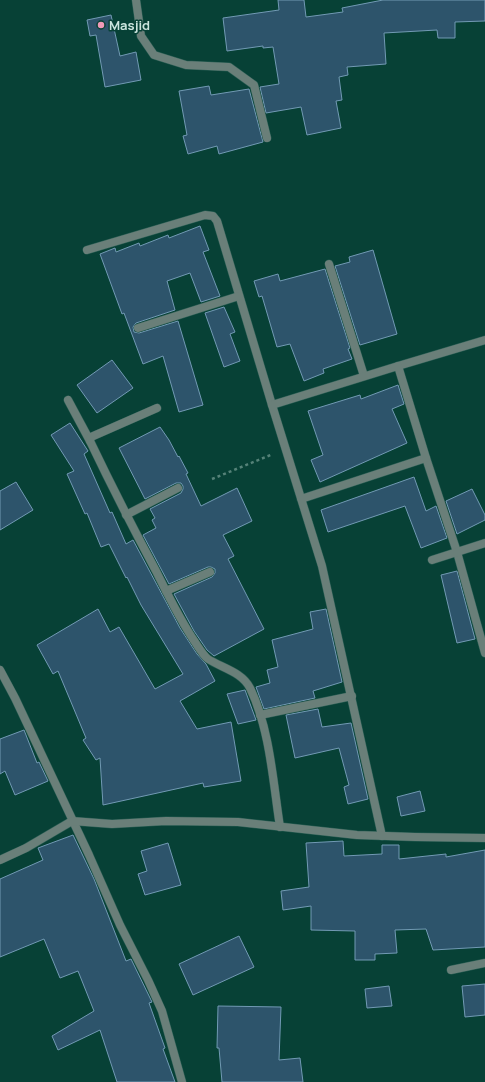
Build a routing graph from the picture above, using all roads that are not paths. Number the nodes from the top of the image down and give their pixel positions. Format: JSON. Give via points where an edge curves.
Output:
{"nodes":[{"id":1,"x":136,"y":0,"type":"edge"},
{"id":2,"x":267,"y":138,"type":"dead end"},
{"id":3,"x":87,"y":250,"type":"dead end"},
{"id":4,"x":329,"y":264,"type":"dead end"},
{"id":5,"x":239,"y":296,"type":"junction"},
{"id":6,"x":138,"y":328,"type":"dead end"},
{"id":7,"x":485,"y":340,"type":"edge"},
{"id":8,"x":398,"y":366,"type":"junction"},
{"id":9,"x":364,"y":376,"type":"junction"},
{"id":10,"x":68,"y":400,"type":"dead end"},
{"id":11,"x":272,"y":405,"type":"junction"},
{"id":12,"x":157,"y":408,"type":"dead end"},
{"id":13,"x":90,"y":441,"type":"junction"},
{"id":14,"x":426,"y":458,"type":"junction"},
{"id":15,"x":178,"y":488,"type":"dead end"},
{"id":16,"x":301,"y":499,"type":"junction"},
{"id":17,"x":126,"y":515,"type":"junction"},
{"id":18,"x":485,"y":543,"type":"edge"},
{"id":19,"x":457,"y":552,"type":"junction"},
{"id":20,"x":432,"y":560,"type":"dead end"},
{"id":21,"x":210,"y":572,"type":"dead end"},
{"id":22,"x":166,"y":591,"type":"junction"},
{"id":23,"x":485,"y":653,"type":"edge"},
{"id":24,"x":0,"y":670,"type":"edge"},
{"id":25,"x":352,"y":696,"type":"junction"},
{"id":26,"x":260,"y":715,"type":"junction"},
{"id":27,"x":72,"y":821,"type":"junction"},
{"id":28,"x":280,"y":827,"type":"junction"},
{"id":29,"x":382,"y":836,"type":"junction"},
{"id":30,"x":485,"y":838,"type":"edge"},
{"id":31,"x":0,"y":855,"type":"edge"},
{"id":32,"x":0,"y":860,"type":"edge"},
{"id":33,"x":485,"y":963,"type":"edge"},
{"id":34,"x":451,"y":970,"type":"dead end"},
{"id":35,"x":182,"y":1082,"type":"edge"}],
"edges":[{"from":1,"to":2,"type":"street","via":[[141,36],[154,55],[186,65],[229,67],[254,85]]},
{"from":3,"to":5,"type":"street","via":[[210,215],[216,221]]},
{"from":4,"to":9,"type":"street"},
{"from":5,"to":6,"type":"street"},
{"from":5,"to":11,"type":"street"},
{"from":7,"to":8,"type":"street"},
{"from":8,"to":9,"type":"street"},
{"from":8,"to":14,"type":"street"},
{"from":9,"to":11,"type":"street"},
{"from":10,"to":13,"type":"street"},
{"from":11,"to":16,"type":"street"},
{"from":12,"to":13,"type":"street","via":[[104,430],[91,437]]},
{"from":13,"to":17,"type":"street"},
{"from":14,"to":16,"type":"street"},
{"from":14,"to":19,"type":"street"},
{"from":15,"to":17,"type":"street"},
{"from":16,"to":25,"type":"street","via":[[322,566]]},
{"from":17,"to":22,"type":"street"},
{"from":18,"to":19,"type":"street"},
{"from":19,"to":20,"type":"street"},
{"from":19,"to":23,"type":"street"},
{"from":21,"to":22,"type":"street"},
{"from":22,"to":26,"type":"street","via":[[207,658],[246,682]]},
{"from":24,"to":27,"type":"street"},
{"from":25,"to":26,"type":"street"},
{"from":25,"to":29,"type":"street"},
{"from":26,"to":28,"type":"street","via":[[270,759]]},
{"from":27,"to":28,"type":"street","via":[[112,824],[166,821],[238,822]]},
{"from":27,"to":31,"type":"street"},
{"from":27,"to":32,"type":"street"},
{"from":27,"to":35,"type":"street","via":[[162,1011]]},
{"from":28,"to":29,"type":"street"},
{"from":29,"to":30,"type":"street"},
{"from":33,"to":34,"type":"street"}]}
